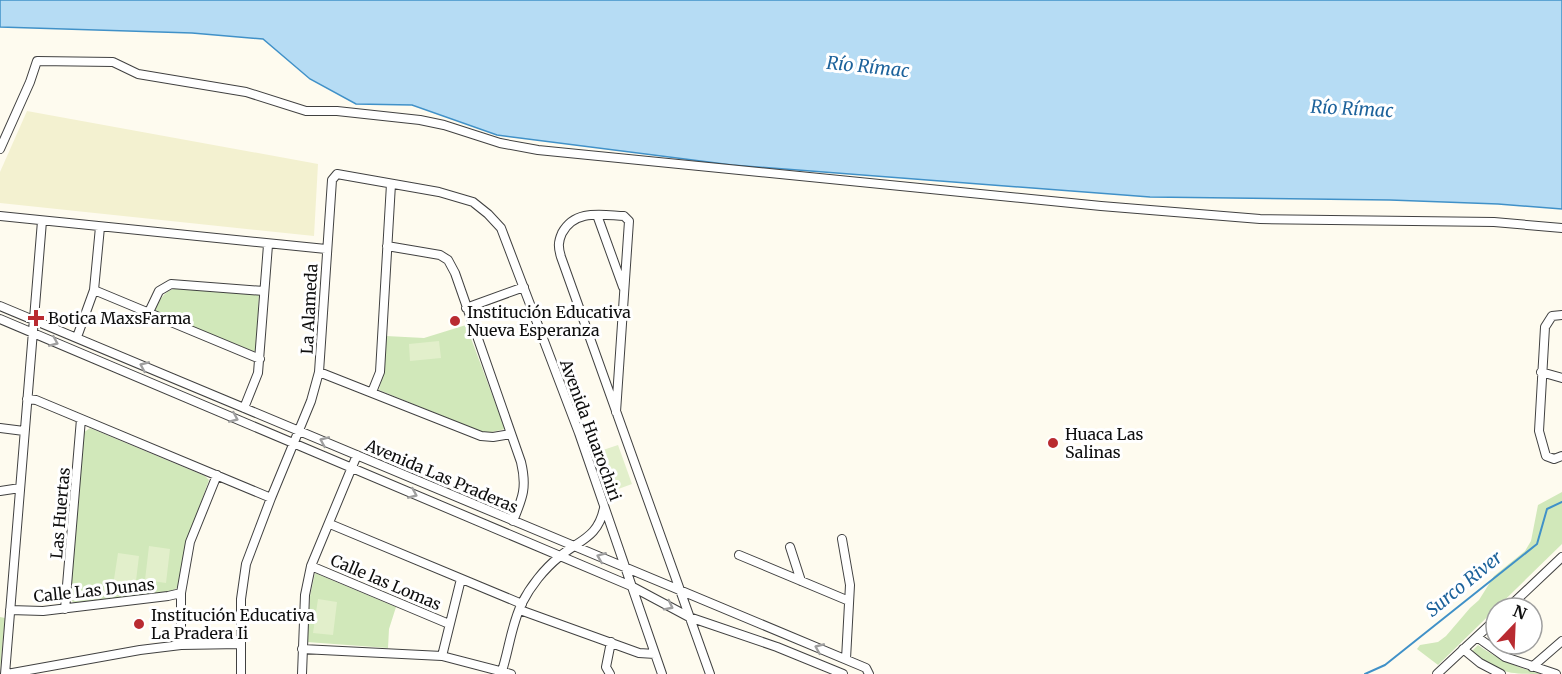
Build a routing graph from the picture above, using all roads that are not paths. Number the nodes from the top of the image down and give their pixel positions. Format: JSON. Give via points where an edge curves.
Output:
{"nodes":[{"id":1,"x":0,"y":149,"type":"edge"},
{"id":2,"x":337,"y":174,"type":"joint"},
{"id":3,"x":391,"y":184,"type":"junction"},
{"id":4,"x":597,"y":215,"type":"junction"},
{"id":5,"x":0,"y":216,"type":"edge"},
{"id":6,"x":42,"y":221,"type":"junction"},
{"id":7,"x":100,"y":226,"type":"junction"},
{"id":8,"x":1562,"y":228,"type":"edge"},
{"id":9,"x":268,"y":245,"type":"junction"},
{"id":10,"x":387,"y":246,"type":"junction"},
{"id":11,"x":326,"y":249,"type":"junction"},
{"id":12,"x":524,"y":287,"type":"junction"},
{"id":13,"x":94,"y":290,"type":"junction"},
{"id":14,"x":264,"y":291,"type":"junction"},
{"id":15,"x":624,"y":291,"type":"junction"},
{"id":16,"x":0,"y":306,"type":"edge"},
{"id":17,"x":466,"y":308,"type":"junction"},
{"id":18,"x":148,"y":312,"type":"junction"},
{"id":19,"x":1562,"y":315,"type":"edge"},
{"id":20,"x":0,"y":319,"type":"edge"},
{"id":21,"x":33,"y":319,"type":"junction"},
{"id":22,"x":32,"y":333,"type":"junction"},
{"id":23,"x":76,"y":337,"type":"junction"},
{"id":24,"x":260,"y":359,"type":"junction"},
{"id":25,"x":319,"y":372,"type":"junction"},
{"id":26,"x":1541,"y":372,"type":"junction"},
{"id":27,"x":1562,"y":378,"type":"edge"},
{"id":28,"x":372,"y":392,"type":"junction"},
{"id":29,"x":27,"y":399,"type":"junction"},
{"id":30,"x":244,"y":408,"type":"junction"},
{"id":31,"x":616,"y":412,"type":"junction"},
{"id":32,"x":81,"y":419,"type":"junction"},
{"id":33,"x":0,"y":428,"type":"edge"},
{"id":34,"x":299,"y":430,"type":"junction"},
{"id":35,"x":24,"y":431,"type":"junction"},
{"id":36,"x":511,"y":434,"type":"junction"},
{"id":37,"x":294,"y":443,"type":"junction"},
{"id":38,"x":357,"y":455,"type":"junction"},
{"id":39,"x":1562,"y":456,"type":"edge"},
{"id":40,"x":352,"y":468,"type":"junction"},
{"id":41,"x":218,"y":476,"type":"junction"},
{"id":42,"x":20,"y":488,"type":"junction"},
{"id":43,"x":0,"y":491,"type":"edge"},
{"id":44,"x":271,"y":498,"type":"junction"},
{"id":45,"x":605,"y":506,"type":"junction"},
{"id":46,"x":513,"y":521,"type":"junction"},
{"id":47,"x":330,"y":524,"type":"junction"},
{"id":48,"x":842,"y":539,"type":"dead end"},
{"id":49,"x":575,"y":546,"type":"junction"},
{"id":50,"x":790,"y":548,"type":"dead end"},
{"id":51,"x":739,"y":555,"type":"dead end"},
{"id":52,"x":559,"y":556,"type":"junction"},
{"id":53,"x":1562,"y":557,"type":"edge"},
{"id":54,"x":311,"y":566,"type":"junction"},
{"id":55,"x":624,"y":566,"type":"junction"},
{"id":56,"x":461,"y":579,"type":"junction"},
{"id":57,"x":801,"y":581,"type":"junction"},
{"id":58,"x":631,"y":586,"type":"junction"},
{"id":59,"x":680,"y":590,"type":"junction"},
{"id":60,"x":181,"y":592,"type":"junction"},
{"id":61,"x":1521,"y":596,"type":"edge"},
{"id":62,"x":849,"y":601,"type":"junction"},
{"id":63,"x":521,"y":607,"type":"junction"},
{"id":64,"x":65,"y":609,"type":"junction"},
{"id":65,"x":10,"y":610,"type":"junction"},
{"id":66,"x":689,"y":616,"type":"junction"},
{"id":67,"x":449,"y":624,"type":"junction"},
{"id":68,"x":1484,"y":630,"type":"edge"},
{"id":69,"x":1477,"y":637,"type":"junction"},
{"id":70,"x":1562,"y":641,"type":"edge"},
{"id":71,"x":611,"y":642,"type":"junction"},
{"id":72,"x":241,"y":644,"type":"junction"},
{"id":73,"x":181,"y":645,"type":"junction"},
{"id":74,"x":302,"y":649,"type":"junction"},
{"id":75,"x":1463,"y":649,"type":"junction"},
{"id":76,"x":655,"y":654,"type":"junction"},
{"id":77,"x":442,"y":656,"type":"junction"},
{"id":78,"x":846,"y":659,"type":"junction"},
{"id":79,"x":1532,"y":667,"type":"junction"},
{"id":80,"x":502,"y":673,"type":"edge"},
{"id":81,"x":6,"y":674,"type":"edge"},
{"id":82,"x":241,"y":674,"type":"edge"},
{"id":83,"x":302,"y":674,"type":"edge"},
{"id":84,"x":511,"y":674,"type":"edge"},
{"id":85,"x":610,"y":674,"type":"edge"},
{"id":86,"x":662,"y":674,"type":"edge"},
{"id":87,"x":710,"y":674,"type":"edge"},
{"id":88,"x":843,"y":674,"type":"edge"},
{"id":89,"x":869,"y":674,"type":"edge"},
{"id":90,"x":1437,"y":674,"type":"edge"},
{"id":91,"x":1501,"y":674,"type":"edge"},
{"id":92,"x":1556,"y":674,"type":"edge"}],
"edges":[{"from":1,"to":8,"type":"street","via":[[37,61],[113,62],[138,74],[246,92],[306,111],[420,120],[538,150],[1260,219],[1494,222]]},
{"from":2,"to":3,"type":"street","name":"Avenida Huarochiri"},
{"from":2,"to":11,"type":"street","name":"La Alameda","via":[[332,180]]},
{"from":3,"to":10,"type":"street"},
{"from":3,"to":12,"type":"street","name":"Avenida Huarochiri","via":[[473,202],[501,228]]},
{"from":4,"to":15,"type":"street"},
{"from":4,"to":15,"type":"street","name":"Avenida Huarochiri","via":[[629,221]]},
{"from":4,"to":31,"type":"street","name":"Avenida Huarochiri","via":[[582,215],[573,220],[566,226],[558,247]]},
{"from":5,"to":6,"type":"street"},
{"from":6,"to":7,"type":"street"},
{"from":6,"to":21,"type":"street"},
{"from":7,"to":9,"type":"street"},
{"from":7,"to":13,"type":"street"},
{"from":9,"to":11,"type":"street"},
{"from":9,"to":14,"type":"street"},
{"from":10,"to":17,"type":"street","via":[[440,255],[448,260]]},
{"from":10,"to":28,"type":"street","via":[[380,372]]},
{"from":11,"to":25,"type":"street","name":"La Alameda"},
{"from":12,"to":17,"type":"street"},
{"from":12,"to":45,"type":"street","name":"Avenida Huarochiri"},
{"from":13,"to":18,"type":"street"},
{"from":13,"to":23,"type":"street"},
{"from":14,"to":18,"type":"street","via":[[171,284],[159,291]]},
{"from":14,"to":24,"type":"street"},
{"from":15,"to":31,"type":"street"},
{"from":16,"to":21,"type":"street","name":"Avenida Las Praderas"},
{"from":17,"to":36,"type":"street"},
{"from":18,"to":24,"type":"street"},
{"from":19,"to":26,"type":"street","via":[[1552,316],[1545,327]]},
{"from":20,"to":22,"type":"street","name":"Avenida Las Praderas"},
{"from":21,"to":22,"type":"street"},
{"from":21,"to":23,"type":"street","name":"Avenida Las Praderas"},
{"from":22,"to":29,"type":"street"},
{"from":22,"to":37,"type":"street","name":"Avenida Las Praderas","one_way":true},
{"from":30,"to":23,"type":"street","name":"Avenida Las Praderas","one_way":true},
{"from":24,"to":30,"type":"street"},
{"from":25,"to":28,"type":"street"},
{"from":25,"to":34,"type":"street","name":"La Alameda"},
{"from":26,"to":27,"type":"street"},
{"from":26,"to":39,"type":"street","via":[[1542,447],[1549,458]]},
{"from":28,"to":36,"type":"street","via":[[481,436]]},
{"from":29,"to":32,"type":"street"},
{"from":29,"to":35,"type":"street"},
{"from":30,"to":34,"type":"street","name":"Avenida Las Praderas"},
{"from":31,"to":59,"type":"street","name":"Avenida Huarochiri"},
{"from":32,"to":41,"type":"street"},
{"from":32,"to":64,"type":"street","name":"Las Huertas"},
{"from":33,"to":35,"type":"street"},
{"from":34,"to":37,"type":"street","name":"La Alameda"},
{"from":38,"to":34,"type":"street","name":"Avenida Las Praderas","one_way":true},
{"from":35,"to":42,"type":"street"},
{"from":36,"to":46,"type":"street","via":[[525,480],[524,495]]},
{"from":37,"to":40,"type":"street","name":"Avenida Las Praderas"},
{"from":37,"to":44,"type":"street","name":"La Alameda"},
{"from":38,"to":40,"type":"street"},
{"from":38,"to":46,"type":"street","name":"Avenida Las Praderas"},
{"from":40,"to":47,"type":"street"},
{"from":40,"to":52,"type":"street","name":"Avenida Las Praderas","one_way":true},
{"from":41,"to":44,"type":"street"},
{"from":41,"to":60,"type":"street","via":[[190,542]]},
{"from":42,"to":43,"type":"street"},
{"from":42,"to":65,"type":"street"},
{"from":44,"to":72,"type":"street","name":"La Alameda","via":[[246,564]]},
{"from":45,"to":49,"type":"street","via":[[597,528]]},
{"from":45,"to":55,"type":"street","name":"Avenida Huarochiri"},
{"from":46,"to":49,"type":"street","name":"Avenida Las Praderas"},
{"from":47,"to":54,"type":"street"},
{"from":47,"to":56,"type":"street"},
{"from":48,"to":62,"type":"street"},
{"from":49,"to":52,"type":"street"},
{"from":55,"to":49,"type":"street","name":"Avenida Las Praderas","one_way":true},
{"from":50,"to":57,"type":"street"},
{"from":51,"to":57,"type":"street"},
{"from":52,"to":58,"type":"street","name":"Avenida Las Praderas"},
{"from":52,"to":63,"type":"street","via":[[536,581]]},
{"from":53,"to":61,"type":"street"},
{"from":54,"to":67,"type":"street","name":"Calle las Lomas"},
{"from":54,"to":74,"type":"street"},
{"from":55,"to":58,"type":"street","name":"Avenida Huarochiri"},
{"from":55,"to":59,"type":"street","name":"Avenida Las Praderas"},
{"from":56,"to":63,"type":"street"},
{"from":56,"to":67,"type":"street"},
{"from":57,"to":62,"type":"street"},
{"from":58,"to":66,"type":"street","name":"Avenida Las Praderas","one_way":true},
{"from":58,"to":76,"type":"street","name":"Avenida Huarochiri"},
{"from":59,"to":66,"type":"street","name":"Avenida Huarochiri"},
{"from":78,"to":59,"type":"street","name":"Avenida Las Praderas","one_way":true},
{"from":60,"to":64,"type":"street","name":"Calle Las Dunas"},
{"from":60,"to":73,"type":"street"},
{"from":62,"to":78,"type":"street"},
{"from":63,"to":71,"type":"street"},
{"from":63,"to":80,"type":"street"},
{"from":64,"to":65,"type":"street","name":"Calle Las Dunas"},
{"from":65,"to":81,"type":"street"},
{"from":66,"to":87,"type":"street","name":"Avenida Huarochiri"},
{"from":66,"to":88,"type":"street","name":"Avenida Las Praderas"},
{"from":67,"to":77,"type":"street"},
{"from":68,"to":69,"type":"street"},
{"from":69,"to":75,"type":"street"},
{"from":69,"to":79,"type":"street","via":[[1505,657]]},
{"from":70,"to":79,"type":"street"},
{"from":71,"to":76,"type":"street"},
{"from":71,"to":85,"type":"street","via":[[606,667]]},
{"from":72,"to":73,"type":"street"},
{"from":72,"to":82,"type":"street","name":"La Alameda"},
{"from":73,"to":81,"type":"street"},
{"from":74,"to":77,"type":"street"},
{"from":74,"to":83,"type":"street"},
{"from":75,"to":90,"type":"street"},
{"from":75,"to":91,"type":"street"},
{"from":76,"to":86,"type":"street","name":"Avenida Huarochiri"},
{"from":77,"to":80,"type":"street"},
{"from":78,"to":89,"type":"street","name":"Avenida Las Praderas","via":[[866,668]]},
{"from":79,"to":92,"type":"street"},
{"from":80,"to":84,"type":"street"}]}
